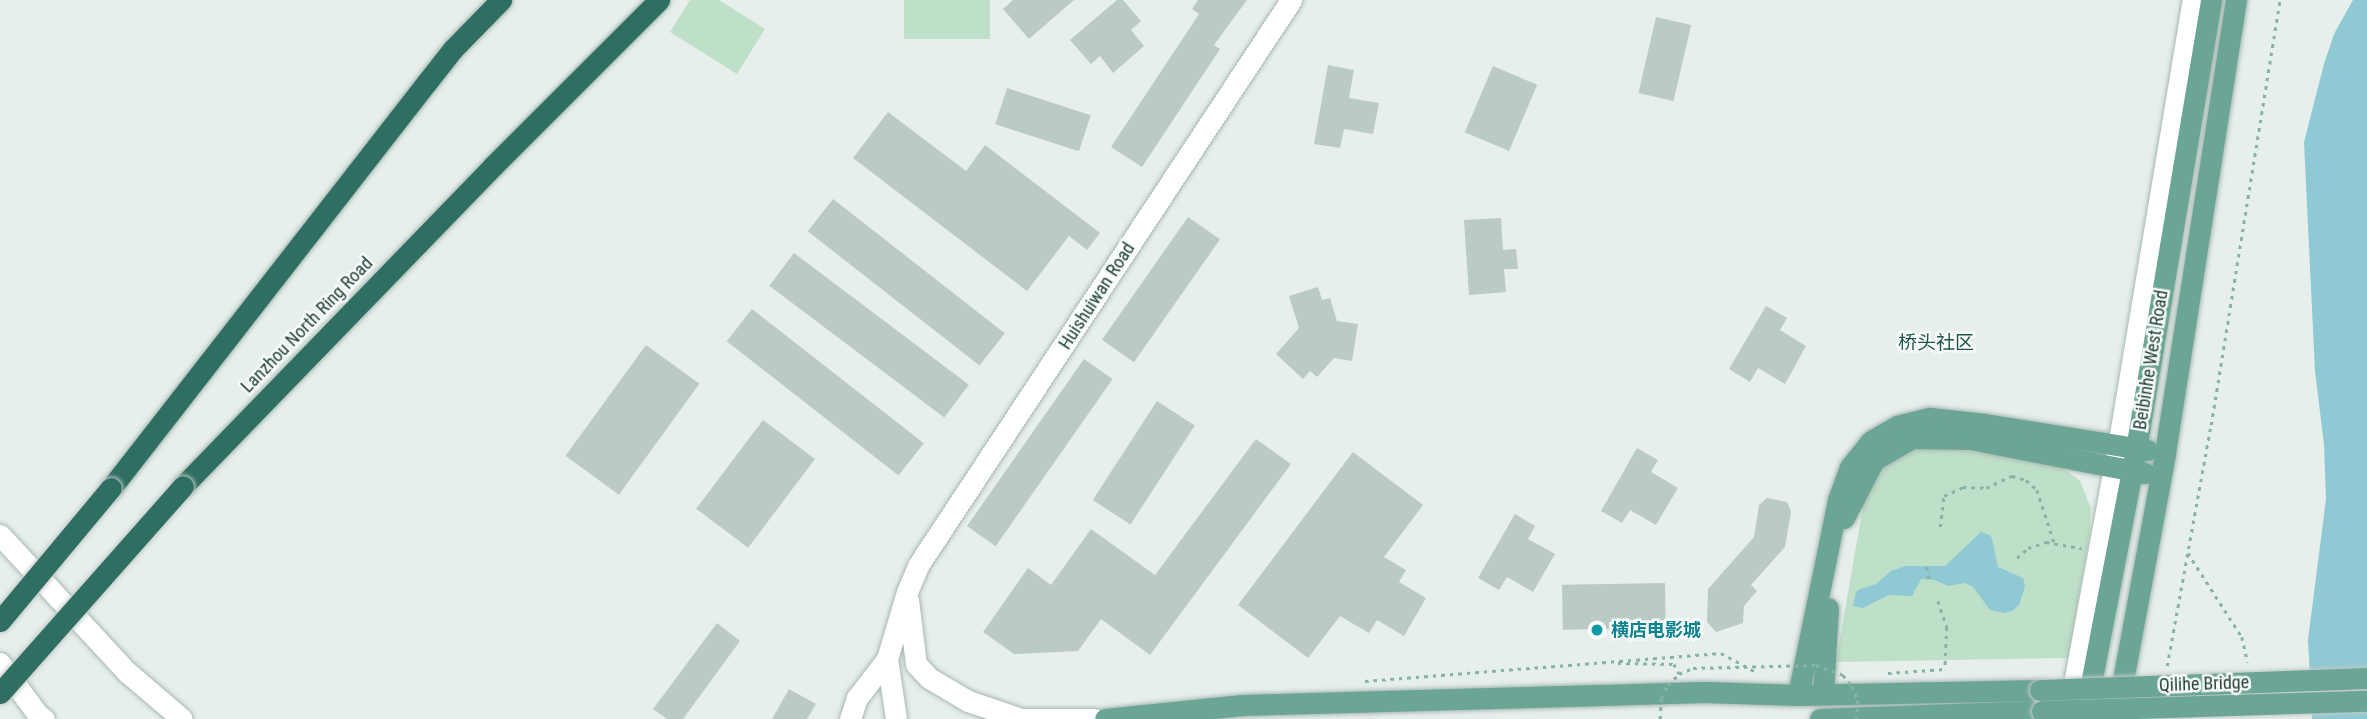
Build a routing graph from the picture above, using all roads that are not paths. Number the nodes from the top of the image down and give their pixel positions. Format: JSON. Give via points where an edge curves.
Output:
{"nodes":[{"id":1,"x":501,"y":0,"type":"edge"},
{"id":2,"x":659,"y":0,"type":"edge"},
{"id":3,"x":1291,"y":0,"type":"edge"},
{"id":4,"x":2193,"y":0,"type":"edge"},
{"id":5,"x":2211,"y":0,"type":"edge"},
{"id":6,"x":2236,"y":0,"type":"edge"},
{"id":7,"x":2165,"y":453,"type":"junction"},
{"id":8,"x":2125,"y":458,"type":"junction"},
{"id":9,"x":2161,"y":476,"type":"junction"},
{"id":10,"x":0,"y":535,"type":"edge"},
{"id":11,"x":906,"y":592,"type":"junction"},
{"id":12,"x":0,"y":621,"type":"edge"},
{"id":13,"x":887,"y":659,"type":"junction"},
{"id":14,"x":0,"y":663,"type":"edge"},
{"id":15,"x":2367,"y":678,"type":"edge"},
{"id":16,"x":0,"y":693,"type":"edge"},
{"id":17,"x":1823,"y":694,"type":"junction"},
{"id":18,"x":1798,"y":695,"type":"junction"},
{"id":19,"x":2041,"y":701,"type":"junction"},
{"id":20,"x":2367,"y":701,"type":"edge"},
{"id":21,"x":44,"y":719,"type":"edge"},
{"id":22,"x":182,"y":719,"type":"edge"},
{"id":23,"x":850,"y":719,"type":"edge"},
{"id":24,"x":895,"y":719,"type":"edge"},
{"id":25,"x":1094,"y":719,"type":"edge"},
{"id":26,"x":1105,"y":719,"type":"edge"},
{"id":27,"x":1820,"y":719,"type":"edge"},
{"id":28,"x":2067,"y":719,"type":"edge"},
{"id":29,"x":2084,"y":719,"type":"edge"},
{"id":30,"x":2116,"y":719,"type":"edge"}],
"edges":[{"from":1,"to":12,"type":"highway","bridge":true,"via":[[453,49],[111,488]]},
{"from":2,"to":16,"type":"highway","name":"Lanzhou North Ring Road","bridge":true,"via":[[183,486]]},
{"from":3,"to":11,"type":"street","name":"Huishuiwan Road","via":[[919,564]]},
{"from":4,"to":8,"type":"street"},
{"from":5,"to":8,"type":"main road","name":"Beibinhe West Road"},
{"from":6,"to":7,"type":"main road","name":"Beibinhe West Road"},
{"from":7,"to":8,"type":"main road"},
{"from":7,"to":9,"type":"main road","name":"Beibinhe West Road"},
{"from":8,"to":9,"type":"main road"},
{"from":8,"to":17,"type":"main road","via":[[1970,439],[1912,438],[1874,460],[1846,512],[1826,620]]},
{"from":8,"to":18,"type":"main road","via":[[1985,424],[1930,418],[1897,426],[1871,441],[1850,467],[1838,499]]},
{"from":8,"to":28,"type":"street","via":[[2099,552]]},
{"from":8,"to":29,"type":"main road","name":"Beibinhe West Road"},
{"from":9,"to":30,"type":"main road","name":"Beibinhe West Road"},
{"from":10,"to":22,"type":"street","via":[[127,672]]},
{"from":11,"to":13,"type":"street","name":"Huishuiwan Road"},
{"from":11,"to":25,"type":"street","via":[[916,664],[929,678],[968,701],[1021,719]]},
{"from":13,"to":23,"type":"street","name":"Huishuiwan Road","via":[[857,698]]},
{"from":13,"to":24,"type":"street","name":"Huishuiwan Road"},
{"from":14,"to":21,"type":"street"},
{"from":15,"to":19,"type":"main road","name":"Qilihe Bridge","bridge":true},
{"from":17,"to":18,"type":"main road"},
{"from":17,"to":19,"type":"main road"},
{"from":18,"to":26,"type":"main road","via":[[1704,692],[1242,705]]},
{"from":19,"to":20,"type":"main road","name":"Qilihe Bridge","bridge":true},
{"from":19,"to":27,"type":"main road"}]}
